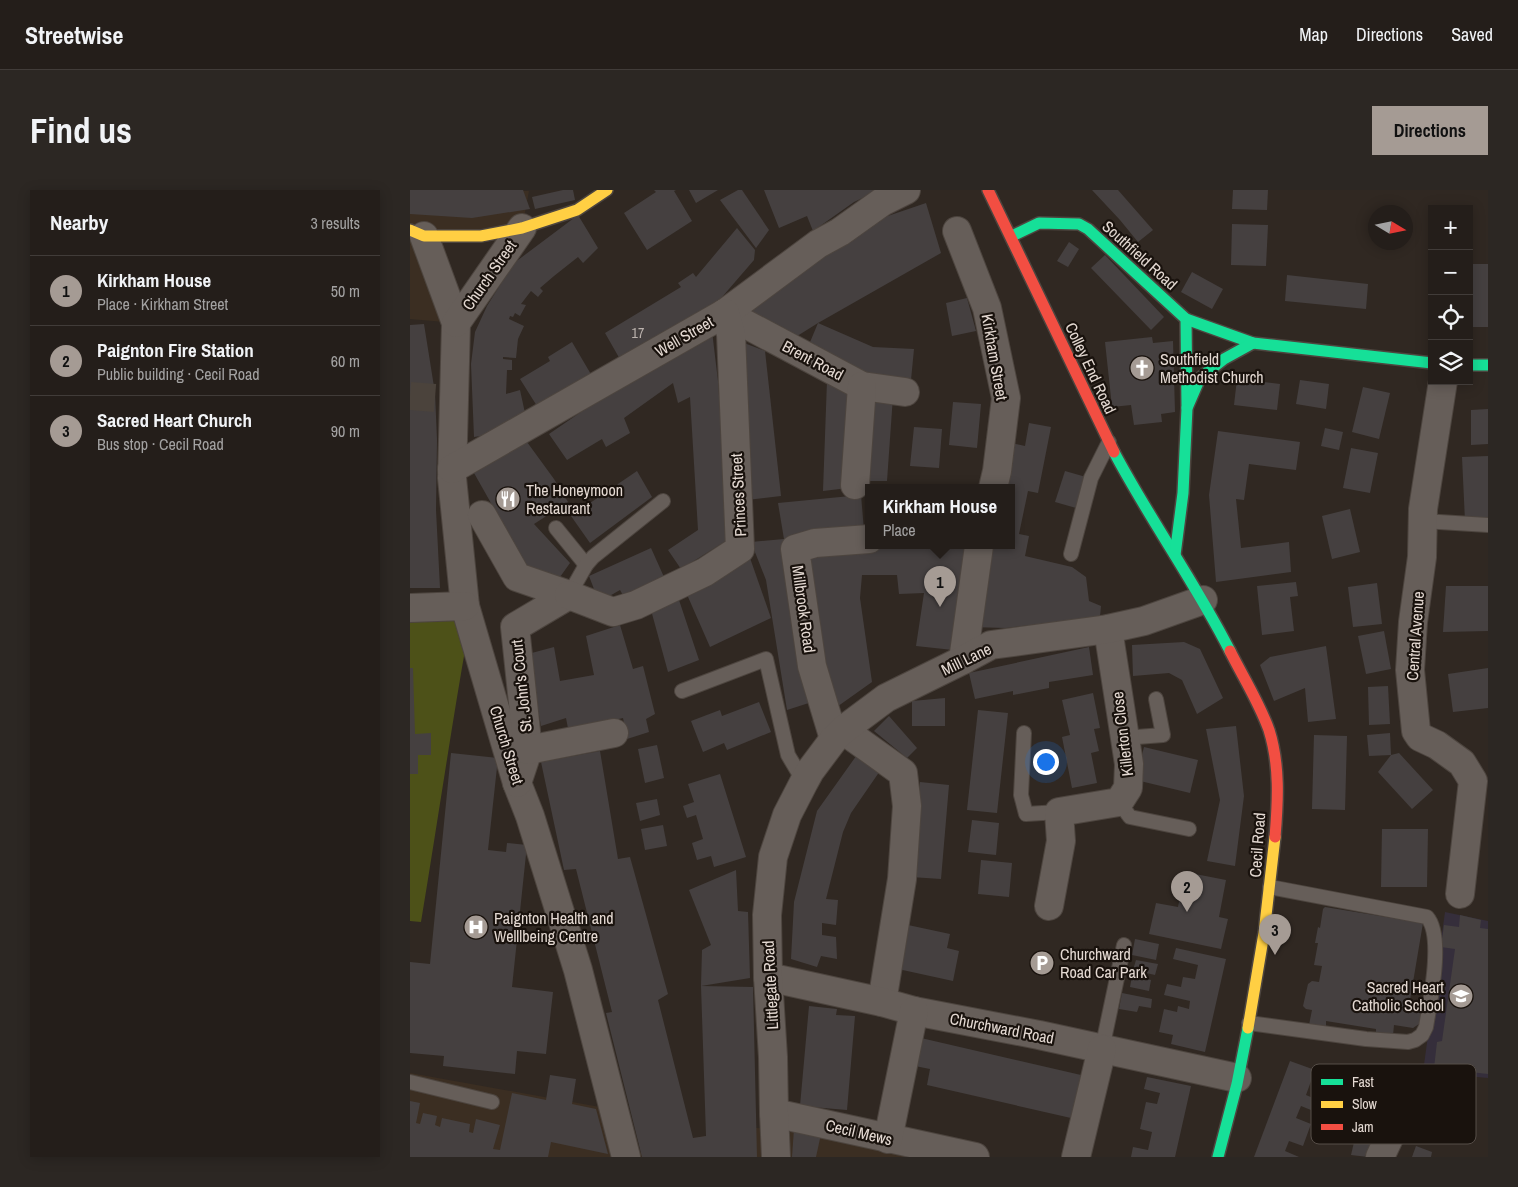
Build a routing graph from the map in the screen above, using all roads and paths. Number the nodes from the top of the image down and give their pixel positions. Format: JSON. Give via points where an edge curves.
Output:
{"nodes":[{"id":1,"x":607,"y":190,"type":"edge"},
{"id":2,"x":906,"y":190,"type":"edge"},
{"id":3,"x":988,"y":190,"type":"edge"},
{"id":4,"x":522,"y":228,"type":"junction"},
{"id":5,"x":957,"y":231,"type":"dead end"},
{"id":6,"x":417,"y":233,"type":"edge"},
{"id":7,"x":1012,"y":236,"type":"junction"},
{"id":8,"x":724,"y":313,"type":"junction"},
{"id":9,"x":1186,"y":319,"type":"junction"},
{"id":10,"x":456,"y":323,"type":"junction"},
{"id":11,"x":1253,"y":343,"type":"junction"},
{"id":12,"x":1428,"y":363,"type":"edge"},
{"id":13,"x":1473,"y":365,"type":"edge"},
{"id":14,"x":1488,"y":365,"type":"edge"},
{"id":15,"x":1442,"y":385,"type":"edge"},
{"id":16,"x":862,"y":386,"type":"junction"},
{"id":17,"x":905,"y":392,"type":"dead end"},
{"id":18,"x":1187,"y":408,"type":"junction"},
{"id":19,"x":1109,"y":442,"type":"junction"},
{"id":20,"x":452,"y":469,"type":"junction"},
{"id":21,"x":994,"y":484,"type":"edge"},
{"id":22,"x":855,"y":485,"type":"dead end"},
{"id":23,"x":663,"y":501,"type":"dead end"},
{"id":24,"x":482,"y":515,"type":"dead end"},
{"id":25,"x":1423,"y":521,"type":"junction"},
{"id":26,"x":1488,"y":525,"type":"edge"},
{"id":27,"x":556,"y":528,"type":"dead end"},
{"id":28,"x":865,"y":539,"type":"edge"},
{"id":29,"x":979,"y":549,"type":"edge"},
{"id":30,"x":1072,"y":554,"type":"dead end"},
{"id":31,"x":1175,"y":555,"type":"junction"},
{"id":32,"x":586,"y":565,"type":"junction"},
{"id":33,"x":569,"y":595,"type":"junction"},
{"id":34,"x":1202,"y":600,"type":"junction"},
{"id":35,"x":465,"y":606,"type":"junction"},
{"id":36,"x":410,"y":608,"type":"edge"},
{"id":37,"x":1108,"y":629,"type":"junction"},
{"id":38,"x":963,"y":660,"type":"junction"},
{"id":39,"x":682,"y":691,"type":"dead end"},
{"id":40,"x":1156,"y":699,"type":"dead end"},
{"id":41,"x":1024,"y":732,"type":"dead end"},
{"id":42,"x":614,"y":733,"type":"dead end"},
{"id":43,"x":839,"y":734,"type":"junction"},
{"id":44,"x":1124,"y":738,"type":"junction"},
{"id":45,"x":528,"y":750,"type":"junction"},
{"id":46,"x":804,"y":782,"type":"junction"},
{"id":47,"x":517,"y":783,"type":"junction"},
{"id":48,"x":1119,"y":802,"type":"junction"},
{"id":49,"x":1059,"y":812,"type":"junction"},
{"id":50,"x":788,"y":815,"type":"joint"},
{"id":51,"x":1189,"y":829,"type":"dead end"},
{"id":52,"x":1270,"y":887,"type":"junction"},
{"id":53,"x":1460,"y":894,"type":"dead end"},
{"id":54,"x":1049,"y":906,"type":"dead end"},
{"id":55,"x":1124,"y":945,"type":"dead end"},
{"id":56,"x":768,"y":977,"type":"junction"},
{"id":57,"x":882,"y":1002,"type":"junction"},
{"id":58,"x":914,"y":1010,"type":"junction"},
{"id":59,"x":1249,"y":1023,"type":"junction"},
{"id":60,"x":1102,"y":1049,"type":"junction"},
{"id":61,"x":1237,"y":1078,"type":"junction"},
{"id":62,"x":410,"y":1082,"type":"edge"},
{"id":63,"x":492,"y":1102,"type":"dead end"},
{"id":64,"x":774,"y":1113,"type":"junction"},
{"id":65,"x":888,"y":1139,"type":"junction"},
{"id":66,"x":1386,"y":1144,"type":"edge"},
{"id":67,"x":626,"y":1157,"type":"edge"},
{"id":68,"x":776,"y":1157,"type":"edge"},
{"id":69,"x":975,"y":1157,"type":"edge"},
{"id":70,"x":1076,"y":1157,"type":"edge"},
{"id":71,"x":1218,"y":1157,"type":"edge"},
{"id":72,"x":1380,"y":1157,"type":"edge"}],
"edges":[{"from":1,"to":4,"type":"main road","via":[[577,210]]},
{"from":2,"to":8,"type":"street","name":"Well Street","via":[[818,244]]},
{"from":3,"to":7,"type":"main road","name":"Colley End Road"},
{"from":4,"to":6,"type":"main road","via":[[481,236]]},
{"from":4,"to":10,"type":"street","name":"Church Street"},
{"from":5,"to":21,"type":"street","name":"Kirkham Street","via":[[977,255],[1006,398]]},
{"from":6,"to":10,"type":"street","name":"Church Street"},
{"from":7,"to":9,"type":"main road","name":"Southfield Road","via":[[1039,223],[1079,224]]},
{"from":7,"to":19,"type":"main road","name":"Colley End Road"},
{"from":8,"to":16,"type":"street","name":"Brent Road"},
{"from":8,"to":20,"type":"street","name":"Well Street"},
{"from":8,"to":33,"type":"street","name":"Princes Street","via":[[730,334],[740,549],[705,572],[636,605],[613,612]]},
{"from":9,"to":11,"type":"main road","name":"Southfield Road"},
{"from":9,"to":18,"type":"main road"},
{"from":10,"to":20,"type":"street","name":"Church Street","via":[[445,399]]},
{"from":11,"to":12,"type":"main road","name":"Southfield Road"},
{"from":11,"to":18,"type":"main road","via":[[1224,359],[1200,378]]},
{"from":13,"to":14,"type":"main road"},
{"from":15,"to":25,"type":"street","name":"Central Avenue"},
{"from":16,"to":17,"type":"street","name":"Brent Road"},
{"from":16,"to":22,"type":"street"},
{"from":18,"to":31,"type":"main road","via":[[1183,493]]},
{"from":19,"to":30,"type":"lane","via":[[1091,478]]},
{"from":19,"to":31,"type":"main road","name":"Colley End Road"},
{"from":20,"to":35,"type":"street","name":"Church Street"},
{"from":23,"to":32,"type":"lane"},
{"from":24,"to":33,"type":"street","via":[[517,577]]},
{"from":25,"to":26,"type":"lane"},
{"from":25,"to":53,"type":"street","name":"Central Avenue","via":[[1410,670],[1416,730],[1420,737],[1462,763],[1473,782]]},
{"from":27,"to":32,"type":"lane"},
{"from":28,"to":43,"type":"street","name":"Millbrook Road","via":[[814,543],[795,549],[812,666]]},
{"from":29,"to":38,"type":"street"},
{"from":31,"to":34,"type":"main road","name":"Cecil Road"},
{"from":32,"to":33,"type":"lane"},
{"from":33,"to":45,"type":"street","name":"St. John's Court","via":[[515,627]]},
{"from":34,"to":37,"type":"street","name":"Mill Lane","via":[[1149,620]]},
{"from":34,"to":52,"type":"main road","name":"Cecil Road","via":[[1251,689],[1270,732],[1276,757],[1276,826]]},
{"from":35,"to":36,"type":"street"},
{"from":35,"to":47,"type":"street","name":"Church Street"},
{"from":37,"to":38,"type":"street","name":"Mill Lane","via":[[990,645]]},
{"from":37,"to":44,"type":"street","name":"Killerton Close"},
{"from":38,"to":43,"type":"street","name":"Mill Lane","via":[[886,698]]},
{"from":39,"to":46,"type":"lane","via":[[766,659],[788,755]]},
{"from":40,"to":44,"type":"lane","via":[[1163,735]]},
{"from":41,"to":49,"type":"lane","via":[[1021,795],[1026,814]]},
{"from":42,"to":45,"type":"street"},
{"from":43,"to":46,"type":"street","name":"Mill Lane"},
{"from":43,"to":57,"type":"street","via":[[903,773],[907,806],[902,879]]},
{"from":44,"to":48,"type":"street","name":"Killerton Close","via":[[1129,764],[1128,788]]},
{"from":45,"to":47,"type":"street","name":"St. John's Court"},
{"from":46,"to":50,"type":"street","name":"Mill Lane"},
{"from":47,"to":67,"type":"street","name":"Church Street","via":[[578,970]]},
{"from":48,"to":49,"type":"street"},
{"from":48,"to":51,"type":"lane","via":[[1130,817]]},
{"from":49,"to":54,"type":"street","via":[[1061,841]]},
{"from":50,"to":56,"type":"street","name":"Littlegate Road","via":[[773,857],[767,915]]},
{"from":52,"to":59,"type":"main road","name":"Cecil Road"},
{"from":52,"to":59,"type":"lane","via":[[1427,917],[1434,932],[1435,954],[1426,1027],[1422,1035],[1408,1042]]},
{"from":55,"to":60,"type":"lane"},
{"from":56,"to":57,"type":"street","name":"Churchward Road"},
{"from":56,"to":64,"type":"street","name":"Littlegate Road"},
{"from":57,"to":58,"type":"street","name":"Churchward Road"},
{"from":58,"to":60,"type":"street","name":"Churchward Road"},
{"from":58,"to":65,"type":"street"},
{"from":59,"to":61,"type":"main road","name":"Cecil Road"},
{"from":60,"to":61,"type":"street","name":"Churchward Road"},
{"from":60,"to":70,"type":"street"},
{"from":61,"to":71,"type":"main road","name":"Cecil Road"},
{"from":62,"to":63,"type":"lane"},
{"from":64,"to":65,"type":"street","name":"Cecil Mews"},
{"from":64,"to":68,"type":"street","name":"Littlegate Road"},
{"from":65,"to":69,"type":"street","name":"Cecil Mews"},
{"from":66,"to":72,"type":"street"}]}
